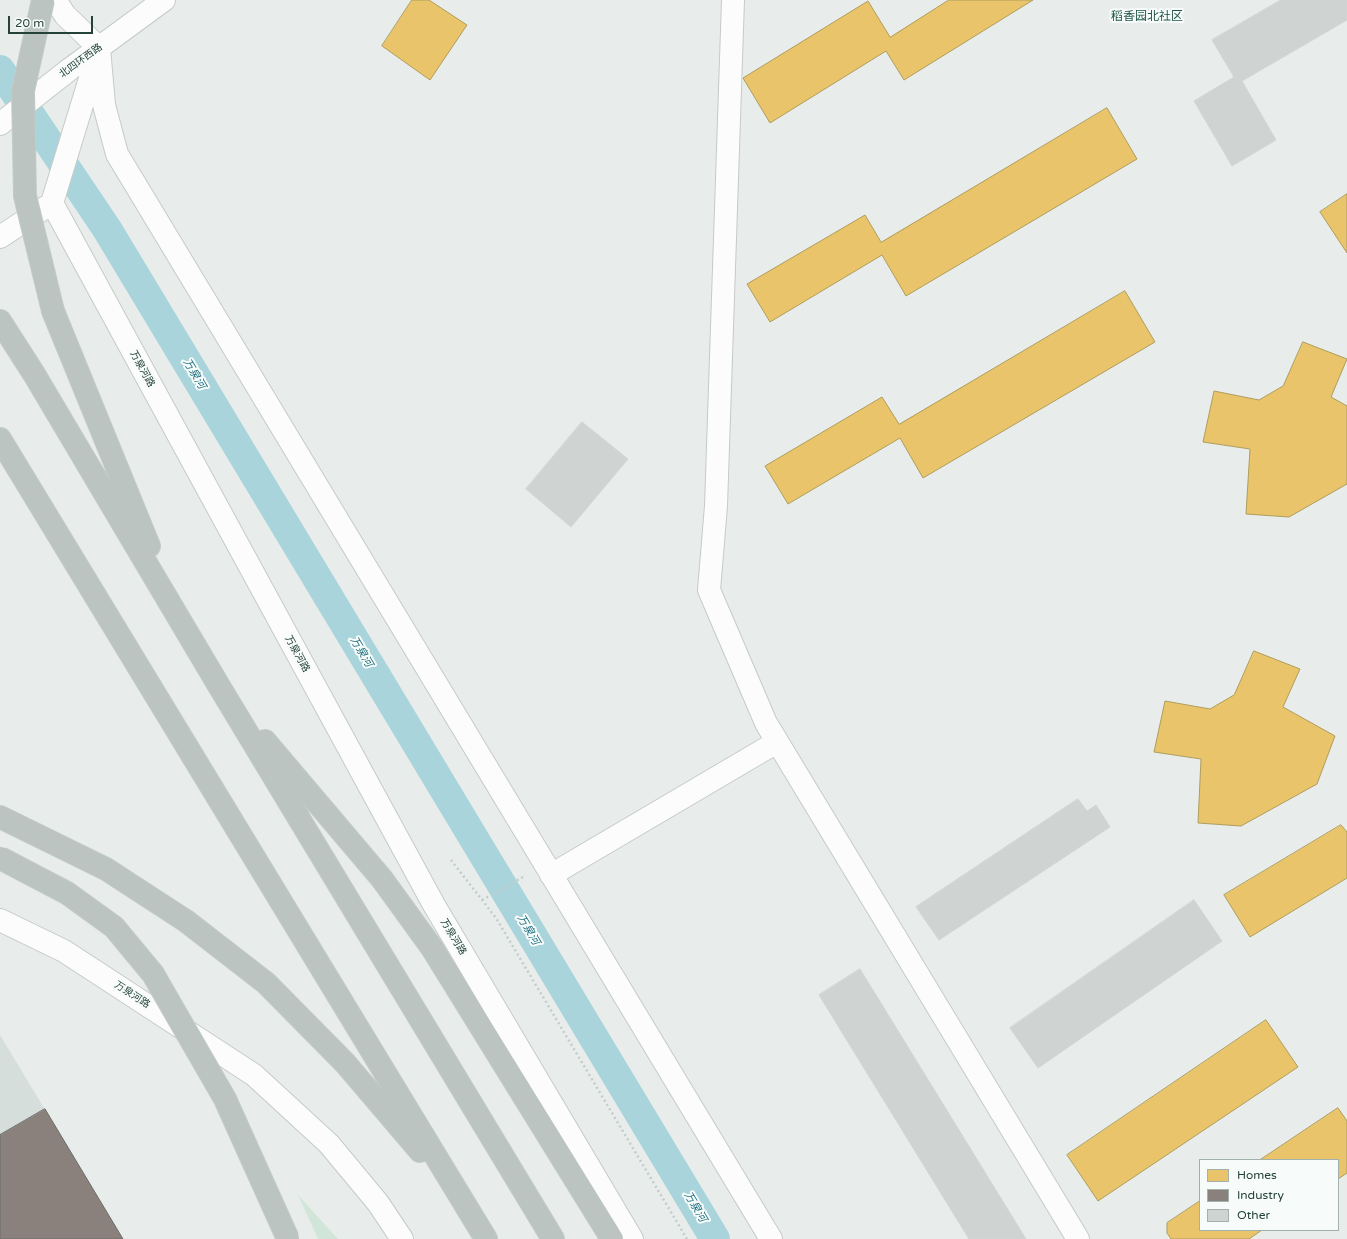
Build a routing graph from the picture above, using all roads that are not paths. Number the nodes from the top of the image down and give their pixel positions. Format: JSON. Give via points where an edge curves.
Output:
{"nodes":[{"id":1,"x":42,"y":0,"type":"edge"},
{"id":2,"x":55,"y":0,"type":"edge"},
{"id":3,"x":164,"y":0,"type":"edge"},
{"id":4,"x":733,"y":0,"type":"edge"},
{"id":5,"x":99,"y":48,"type":"junction"},
{"id":6,"x":0,"y":124,"type":"edge"},
{"id":7,"x":52,"y":203,"type":"junction"},
{"id":8,"x":0,"y":237,"type":"edge"},
{"id":9,"x":0,"y":321,"type":"edge"},
{"id":10,"x":0,"y":439,"type":"edge"},
{"id":11,"x":178,"y":618,"type":"junction"},
{"id":12,"x":219,"y":686,"type":"junction"},
{"id":13,"x":777,"y":742,"type":"junction"},
{"id":14,"x":0,"y":817,"type":"edge"},
{"id":15,"x":0,"y":858,"type":"edge"},
{"id":16,"x":548,"y":870,"type":"junction"},
{"id":17,"x":0,"y":920,"type":"edge"},
{"id":18,"x":462,"y":1199,"type":"junction"},
{"id":19,"x":288,"y":1239,"type":"edge"},
{"id":20,"x":402,"y":1239,"type":"edge"},
{"id":21,"x":486,"y":1239,"type":"edge"},
{"id":22,"x":553,"y":1239,"type":"edge"},
{"id":23,"x":612,"y":1239,"type":"edge"},
{"id":24,"x":632,"y":1239,"type":"edge"},
{"id":25,"x":771,"y":1239,"type":"edge"},
{"id":26,"x":1078,"y":1239,"type":"edge"}],
"edges":[{"from":1,"to":11,"type":"highway","bridge":true,"via":[[22,92],[24,196],[53,311]]},
{"from":2,"to":5,"type":"street","via":[[65,15]]},
{"from":3,"to":5,"type":"street","name":"北四环西路"},
{"from":4,"to":13,"type":"street","via":[[716,506],[709,590],[766,723]]},
{"from":5,"to":6,"type":"street","name":"北四环西路"},
{"from":5,"to":7,"type":"street"},
{"from":5,"to":16,"type":"street","via":[[104,105],[117,154]]},
{"from":7,"to":8,"type":"street"},
{"from":7,"to":24,"type":"street","name":"万泉河路","via":[[434,905]]},
{"from":9,"to":11,"type":"highway"},
{"from":10,"to":18,"type":"highway"},
{"from":11,"to":12,"type":"highway"},
{"from":12,"to":22,"type":"highway"},
{"from":12,"to":23,"type":"highway","via":[[382,879],[432,948]]},
{"from":13,"to":16,"type":"street"},
{"from":13,"to":26,"type":"street"},
{"from":14,"to":18,"type":"highway","via":[[106,868],[186,920],[266,982],[345,1064]]},
{"from":15,"to":19,"type":"highway","bridge":true,"via":[[67,893],[114,927],[153,974],[226,1099]]},
{"from":16,"to":25,"type":"street"},
{"from":17,"to":20,"type":"street","name":"万泉河路","via":[[64,951],[254,1075],[329,1144],[378,1202]]},
{"from":18,"to":21,"type":"highway"}]}
